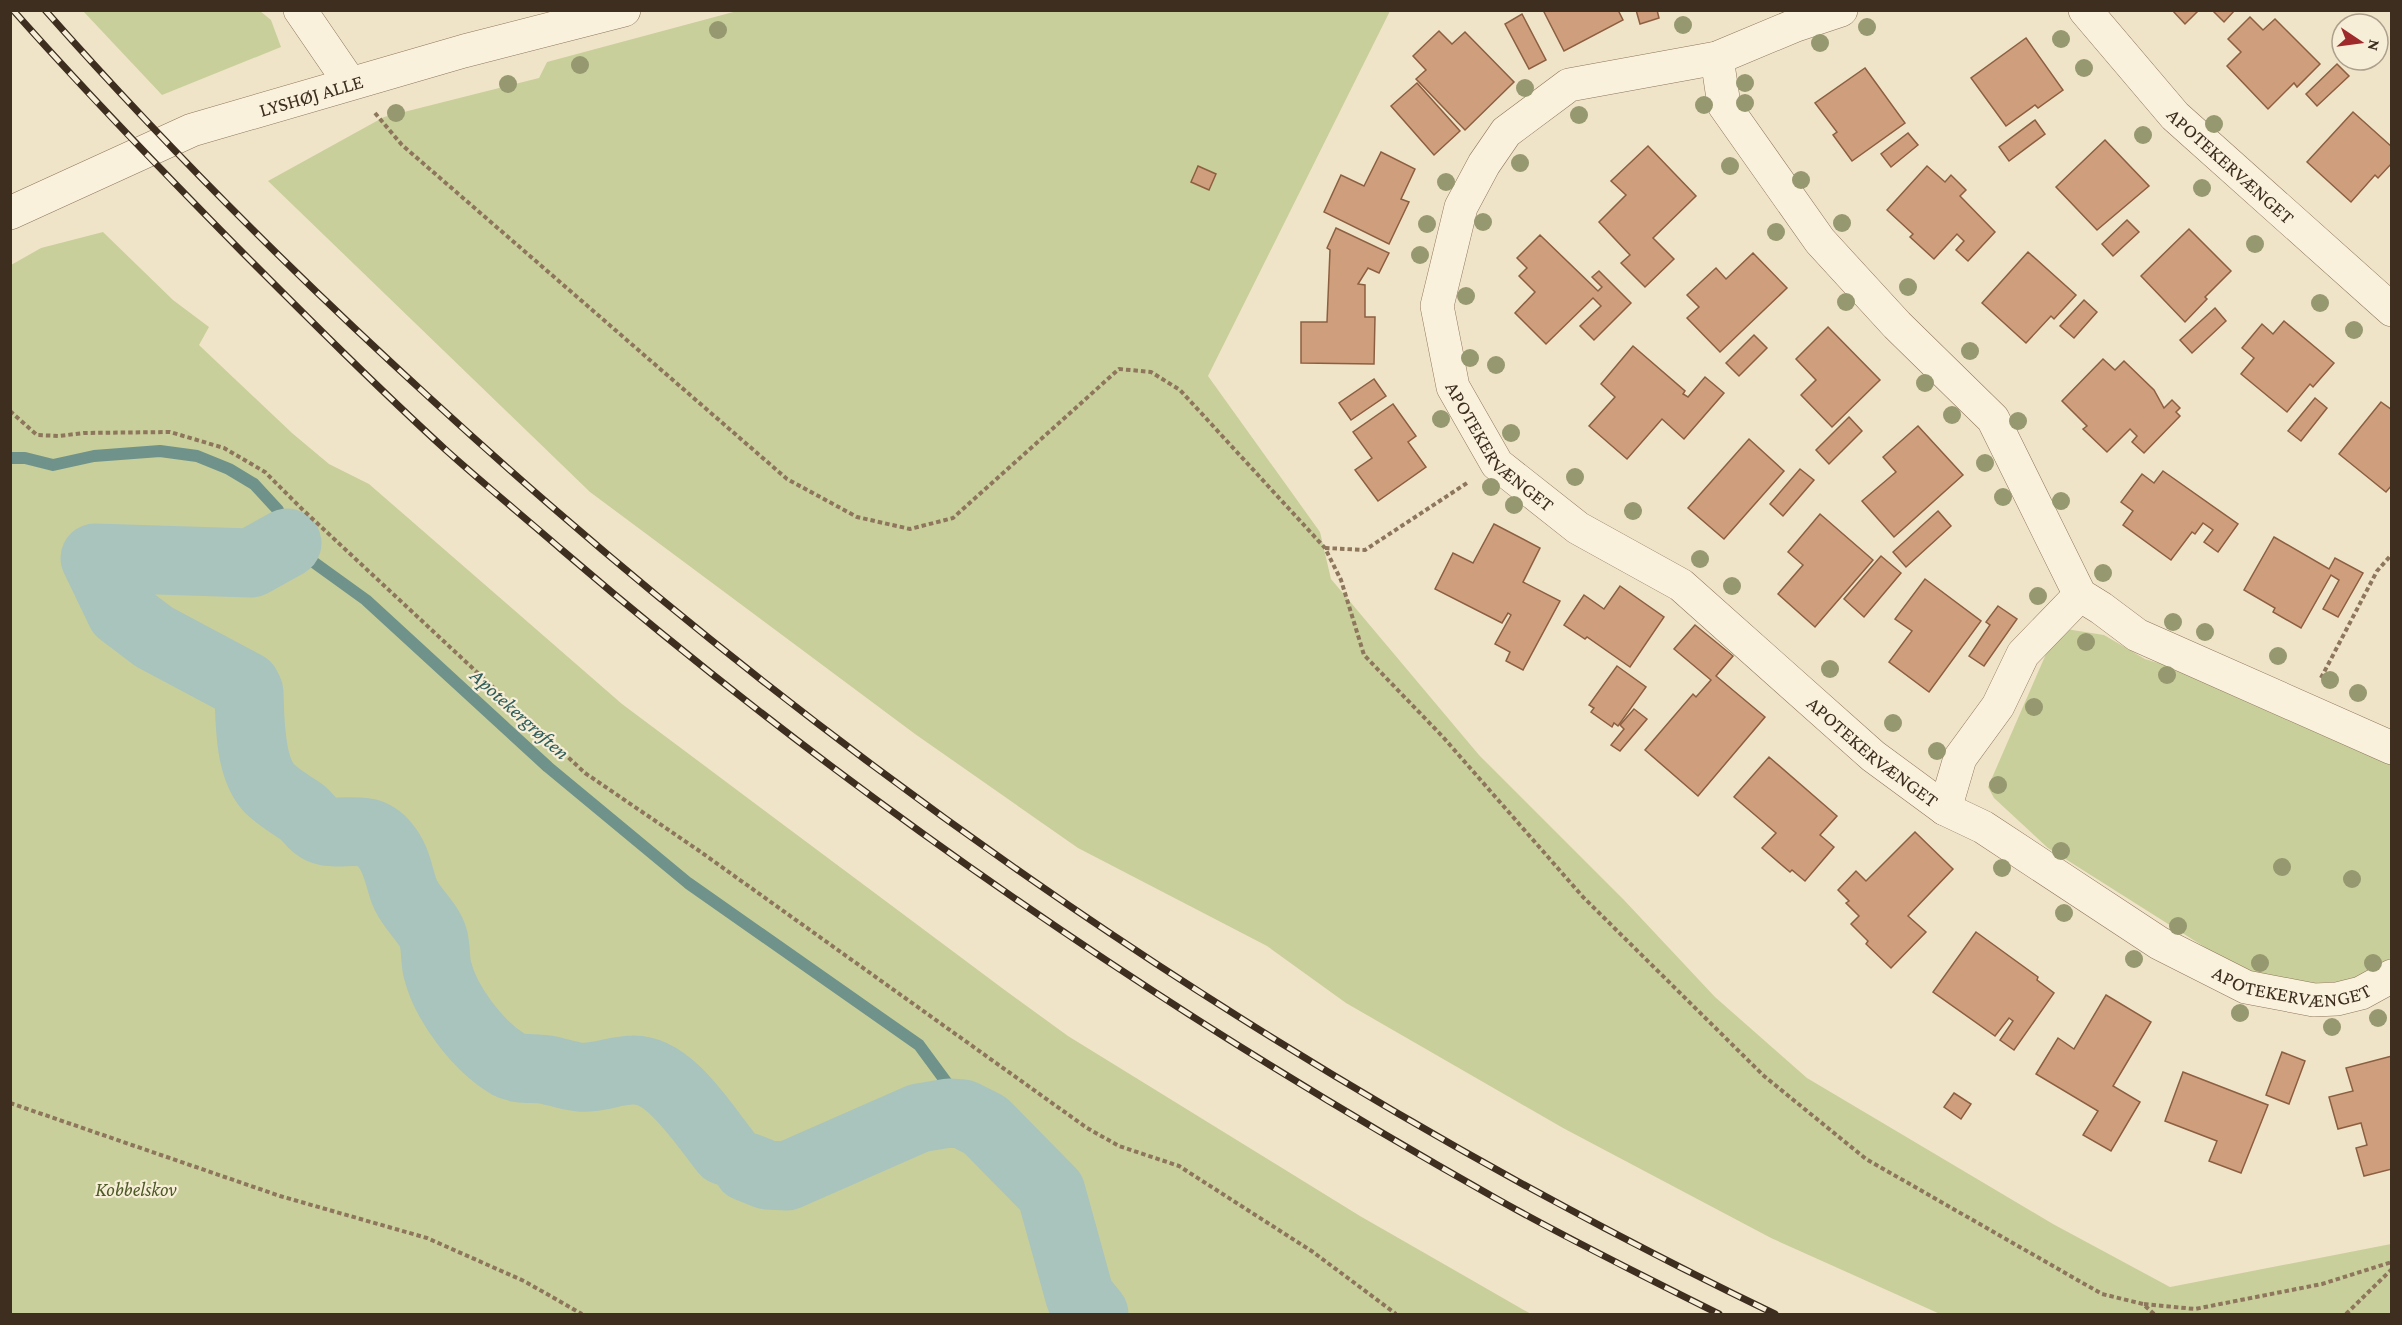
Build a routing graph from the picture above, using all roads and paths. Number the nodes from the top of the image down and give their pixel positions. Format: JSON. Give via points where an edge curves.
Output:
{"nodes":[{"id":1,"x":300,"y":10,"type":"edge"},
{"id":2,"x":624,"y":10,"type":"edge"},
{"id":3,"x":1841,"y":10,"type":"edge"},
{"id":4,"x":2085,"y":10,"type":"edge"},
{"id":5,"x":1717,"y":58,"type":"junction"},
{"id":6,"x":350,"y":83,"type":"junction"},
{"id":7,"x":10,"y":213,"type":"edge"},
{"id":8,"x":2391,"y":310,"type":"edge"},
{"id":9,"x":10,"y":411,"type":"edge"},
{"id":10,"x":1497,"y":464,"type":"junction"},
{"id":11,"x":1325,"y":548,"type":"junction"},
{"id":12,"x":2391,"y":554,"type":"edge"},
{"id":13,"x":2080,"y":595,"type":"junction"},
{"id":14,"x":2304,"y":709,"type":"junction"},
{"id":15,"x":2391,"y":748,"type":"edge"},
{"id":16,"x":1945,"y":809,"type":"junction"},
{"id":17,"x":2391,"y":976,"type":"edge"},
{"id":18,"x":10,"y":1103,"type":"edge"},
{"id":19,"x":2391,"y":1262,"type":"edge"},
{"id":20,"x":2391,"y":1269,"type":"edge"},
{"id":21,"x":2144,"y":1304,"type":"junction"},
{"id":22,"x":582,"y":1314,"type":"edge"},
{"id":23,"x":1396,"y":1314,"type":"edge"},
{"id":24,"x":2154,"y":1314,"type":"edge"},
{"id":25,"x":2346,"y":1314,"type":"edge"}],
"edges":[{"from":1,"to":6,"type":"street"},
{"from":2,"to":6,"type":"street","name":"LYSHØJ ALLE"},
{"from":3,"to":5,"type":"street","name":"APOTEKERVÆNGET"},
{"from":4,"to":8,"type":"street","name":"APOTEKERVÆNGET","via":[[2175,116]]},
{"from":5,"to":10,"type":"street","name":"APOTEKERVÆNGET","via":[[1569,85],[1506,132],[1461,207],[1437,306],[1453,387]]},
{"from":5,"to":13,"type":"street","via":[[1724,105],[1820,242],[1993,419]]},
{"from":6,"to":7,"type":"street","name":"LYSHØJ ALLE","via":[[192,130]]},
{"from":6,"to":11,"type":"path","via":[[402,145],[787,479],[857,517],[910,529],[953,518],[1119,369],[1151,372],[1180,390]]},
{"from":9,"to":23,"type":"path","via":[[37,435],[170,432],[224,448],[266,472],[585,773],[1087,1128],[1119,1146],[1179,1166],[1313,1252]]},
{"from":10,"to":11,"type":"path","via":[[1365,550]]},
{"from":10,"to":16,"type":"street","name":"APOTEKERVÆNGET","via":[[1578,528],[1681,585],[1873,756]]},
{"from":11,"to":21,"type":"path","via":[[1341,580],[1364,655],[1443,737],[1583,897],[1764,1077],[1866,1159],[2102,1294]]},
{"from":12,"to":14,"type":"path","via":[[2378,571]]},
{"from":13,"to":14,"type":"street","via":[[2137,635]]},
{"from":13,"to":16,"type":"street","name":"APOTEKERVÆNGET","via":[[2023,654],[1998,705],[1959,758]]},
{"from":14,"to":15,"type":"street"},
{"from":16,"to":17,"type":"street","name":"APOTEKERVÆNGET","via":[[1983,827],[2159,943],[2246,987],[2314,1000],[2337,999],[2361,993]]},
{"from":18,"to":22,"type":"path","via":[[280,1196],[427,1238],[524,1281]]},
{"from":19,"to":21,"type":"path","via":[[2322,1284],[2194,1310]]},
{"from":20,"to":25,"type":"path"},
{"from":21,"to":24,"type":"path"}]}
